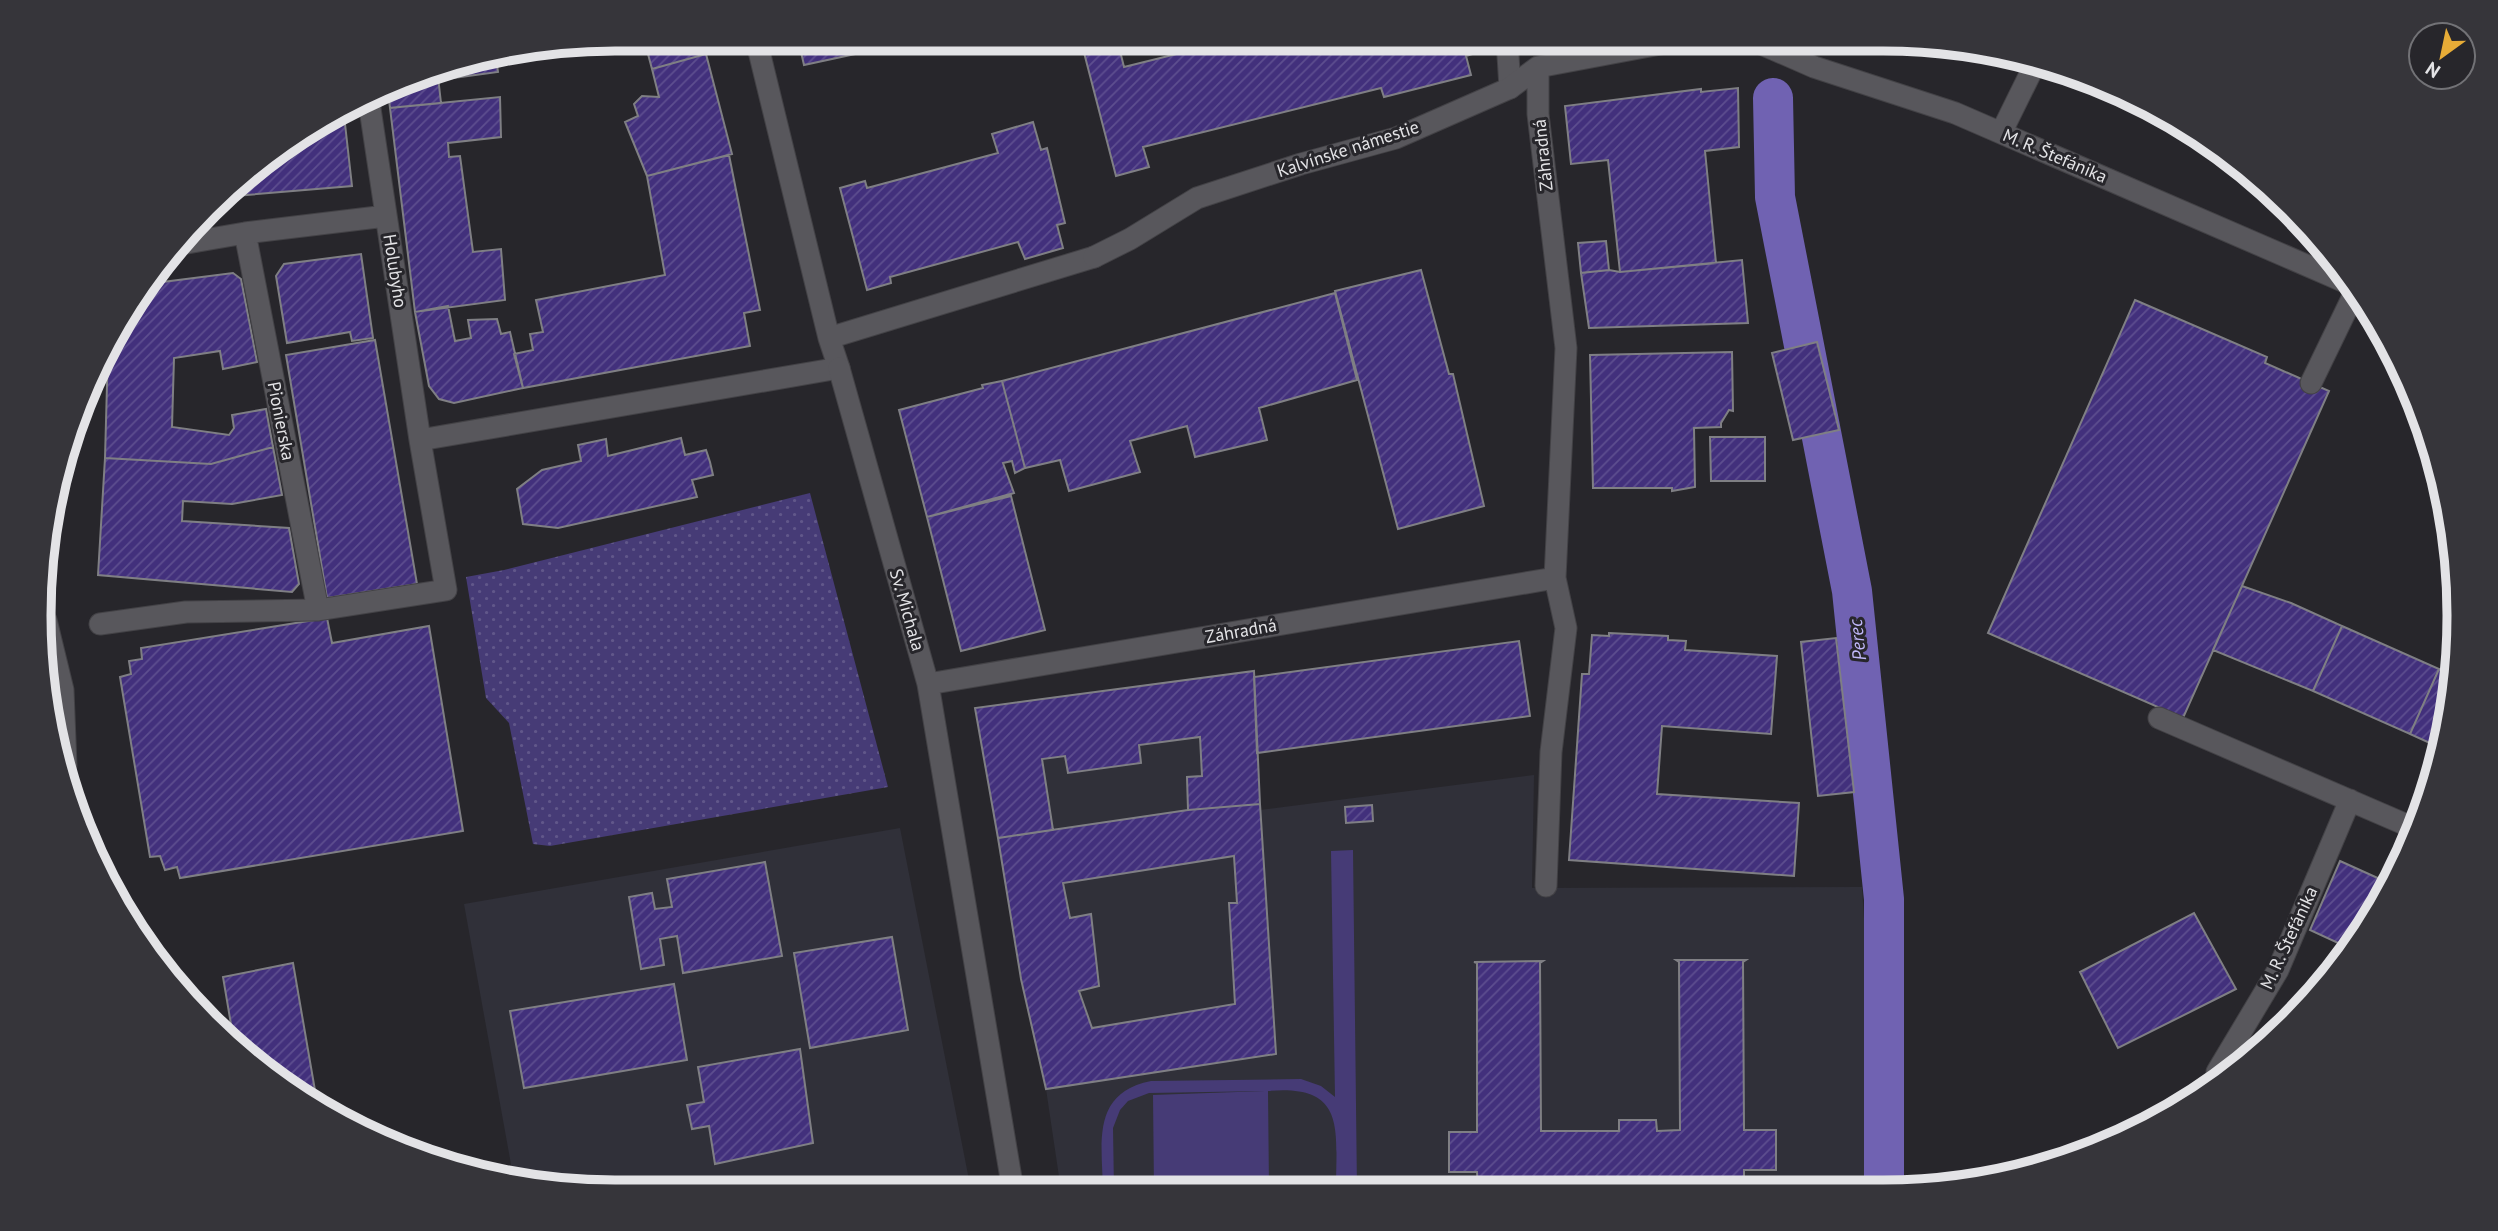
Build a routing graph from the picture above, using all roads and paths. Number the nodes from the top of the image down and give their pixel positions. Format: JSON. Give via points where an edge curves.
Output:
{"nodes":[{"id":1,"x":759,"y":51,"type":"edge"},
{"id":2,"x":1508,"y":51,"type":"edge"},
{"id":3,"x":1626,"y":51,"type":"edge"},
{"id":4,"x":1777,"y":51,"type":"edge"},
{"id":5,"x":1538,"y":67,"type":"junction"},
{"id":6,"x":2032,"y":71,"type":"edge"},
{"id":7,"x":1510,"y":88,"type":"junction"},
{"id":8,"x":370,"y":107,"type":"edge"},
{"id":9,"x":2001,"y":133,"type":"junction"},
{"id":10,"x":386,"y":216,"type":"junction"},
{"id":11,"x":245,"y":233,"type":"junction"},
{"id":12,"x":193,"y":241,"type":"edge"},
{"id":13,"x":2335,"y":278,"type":"edge"},
{"id":14,"x":2351,"y":300,"type":"edge"},
{"id":15,"x":829,"y":338,"type":"junction"},
{"id":16,"x":839,"y":368,"type":"junction"},
{"id":17,"x":2311,"y":383,"type":"dead end"},
{"id":18,"x":420,"y":440,"type":"junction"},
{"id":19,"x":1555,"y":578,"type":"junction"},
{"id":20,"x":318,"y":610,"type":"junction"},
{"id":21,"x":100,"y":624,"type":"dead end"},
{"id":22,"x":52,"y":644,"type":"edge"},
{"id":23,"x":928,"y":684,"type":"junction"},
{"id":24,"x":2161,"y":714,"type":"dead end"},
{"id":25,"x":65,"y":739,"type":"edge"},
{"id":26,"x":2350,"y":800,"type":"junction"},
{"id":27,"x":2406,"y":826,"type":"edge"},
{"id":28,"x":1546,"y":886,"type":"dead end"},
{"id":29,"x":2219,"y":1069,"type":"edge"},
{"id":30,"x":1011,"y":1180,"type":"edge"}],
"edges":[{"from":1,"to":15,"type":"street","name":"Sv. Michala"},
{"from":2,"to":7,"type":"street"},
{"from":3,"to":5,"type":"street","name":"Kalvínske námestie"},
{"from":4,"to":9,"type":"street","name":"M. R. Štefánika"},
{"from":5,"to":7,"type":"street","name":"Kalvínske námestie"},
{"from":5,"to":19,"type":"street","name":"Záhradná","via":[[1538,114],[1566,348]]},
{"from":6,"to":9,"type":"street"},
{"from":7,"to":15,"type":"street","name":"Kalvínske námestie","via":[[1395,138],[1197,198],[1094,257]]},
{"from":8,"to":10,"type":"street","name":"Holubyho"},
{"from":9,"to":13,"type":"street","name":"M. R. Štefánika"},
{"from":10,"to":11,"type":"street"},
{"from":10,"to":18,"type":"street","name":"Holubyho"},
{"from":11,"to":12,"type":"street"},
{"from":11,"to":20,"type":"street","name":"Pionierska"},
{"from":14,"to":17,"type":"street"},
{"from":15,"to":16,"type":"street","name":"Sv. Michala"},
{"from":16,"to":18,"type":"street"},
{"from":16,"to":23,"type":"street","name":"Sv. Michala"},
{"from":18,"to":20,"type":"street","name":"Holubyho","via":[[446,590]]},
{"from":19,"to":23,"type":"street","name":"Záhradná"},
{"from":19,"to":28,"type":"street","name":"Záhradná","via":[[1566,628],[1551,752]]},
{"from":20,"to":21,"type":"street","via":[[186,612]]},
{"from":22,"to":25,"type":"street","via":[[63,690]]},
{"from":23,"to":30,"type":"street","name":"Sv. Michala"},
{"from":24,"to":26,"type":"street"},
{"from":26,"to":27,"type":"street"},
{"from":26,"to":29,"type":"street","name":"M. R. Štefánika","via":[[2278,970]]}]}
